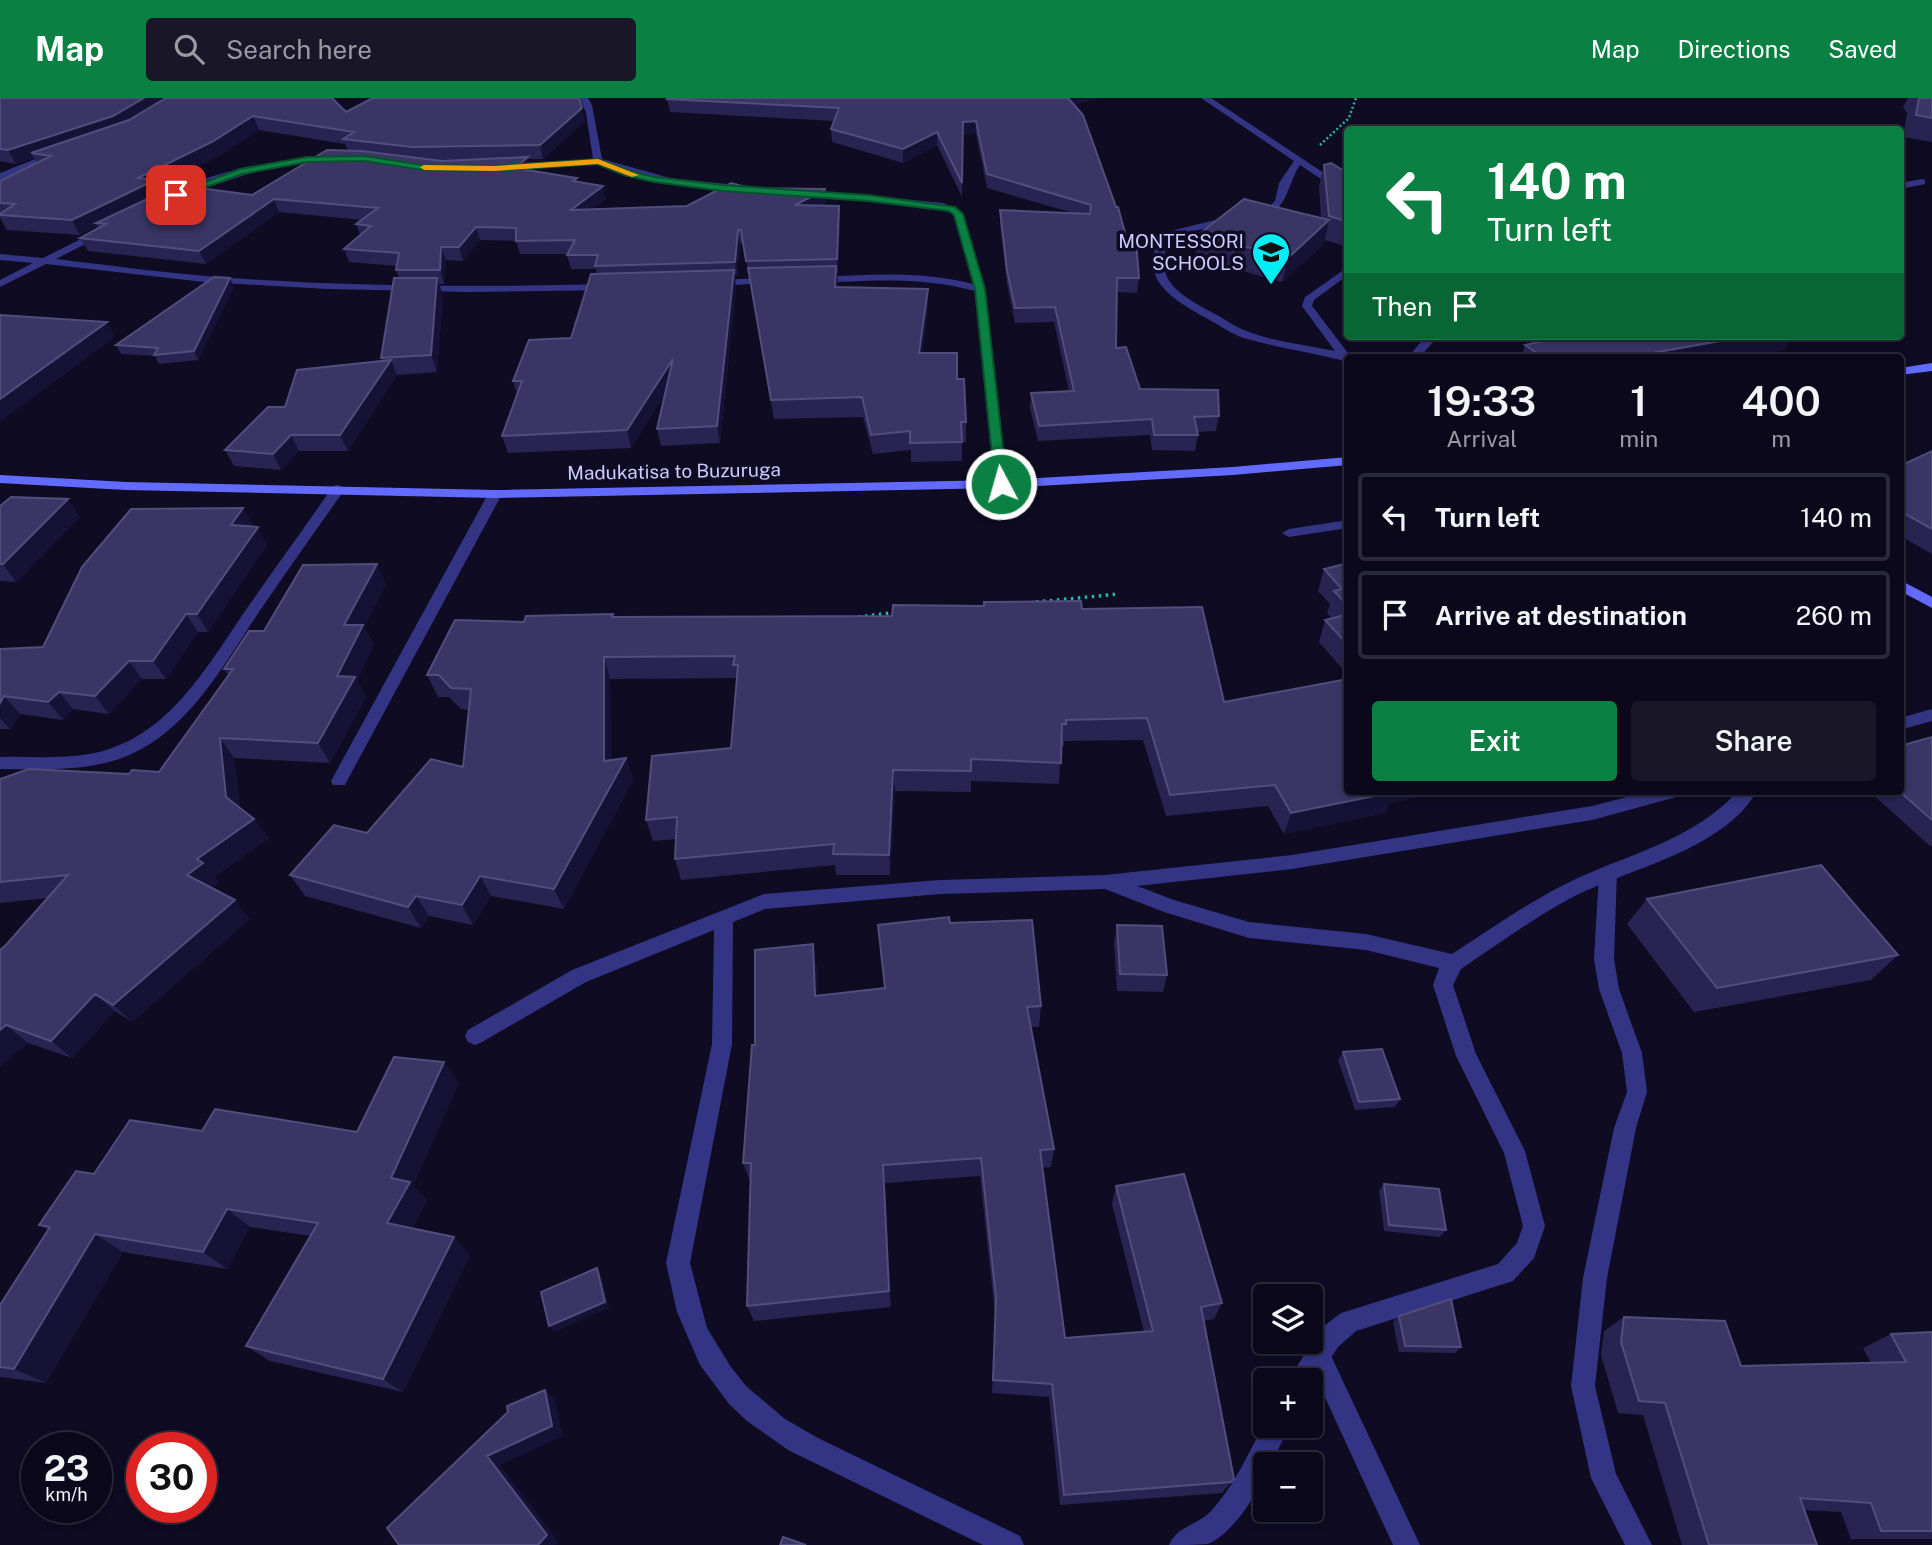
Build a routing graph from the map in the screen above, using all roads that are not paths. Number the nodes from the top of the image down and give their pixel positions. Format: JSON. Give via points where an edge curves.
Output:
{"nodes":[{"id":1,"x":584,"y":98,"type":"edge"},
{"id":2,"x":1205,"y":98,"type":"edge"},
{"id":3,"x":68,"y":150,"type":"edge"},
{"id":4,"x":342,"y":159,"type":"edge"},
{"id":5,"x":598,"y":161,"type":"junction"},
{"id":6,"x":1298,"y":161,"type":"junction"},
{"id":7,"x":494,"y":168,"type":"edge"},
{"id":8,"x":0,"y":177,"type":"edge"},
{"id":9,"x":1922,"y":182,"type":"dead end"},
{"id":10,"x":1904,"y":185,"type":"edge"},
{"id":11,"x":759,"y":190,"type":"edge"},
{"id":12,"x":1344,"y":191,"type":"edge"},
{"id":13,"x":799,"y":193,"type":"edge"},
{"id":14,"x":167,"y":198,"type":"edge"},
{"id":15,"x":116,"y":224,"type":"edge"},
{"id":16,"x":0,"y":257,"type":"edge"},
{"id":17,"x":46,"y":260,"type":"junction"},
{"id":18,"x":1344,"y":273,"type":"edge"},
{"id":19,"x":806,"y":280,"type":"edge"},
{"id":20,"x":779,"y":281,"type":"edge"},
{"id":21,"x":0,"y":284,"type":"edge"},
{"id":22,"x":700,"y":284,"type":"edge"},
{"id":23,"x":621,"y":286,"type":"edge"},
{"id":24,"x":980,"y":289,"type":"junction"},
{"id":25,"x":1429,"y":340,"type":"edge"},
{"id":26,"x":1417,"y":354,"type":"edge"},
{"id":27,"x":1344,"y":355,"type":"edge"},
{"id":28,"x":1344,"y":358,"type":"edge"},
{"id":29,"x":1932,"y":367,"type":"edge"},
{"id":30,"x":1904,"y":371,"type":"edge"},
{"id":31,"x":1344,"y":461,"type":"edge"},
{"id":32,"x":0,"y":479,"type":"edge"},
{"id":33,"x":1001,"y":484,"type":"junction"},
{"id":34,"x":338,"y":489,"type":"junction"},
{"id":35,"x":495,"y":494,"type":"junction"},
{"id":36,"x":1344,"y":525,"type":"edge"},
{"id":37,"x":1289,"y":533,"type":"dead end"},
{"id":38,"x":1904,"y":586,"type":"edge"},
{"id":39,"x":1932,"y":603,"type":"edge"},
{"id":40,"x":1932,"y":715,"type":"edge"},
{"id":41,"x":1904,"y":723,"type":"edge"},
{"id":42,"x":0,"y":763,"type":"edge"},
{"id":43,"x":339,"y":781,"type":"dead end"},
{"id":44,"x":1659,"y":795,"type":"edge"},
{"id":45,"x":1745,"y":795,"type":"edge"},
{"id":46,"x":1608,"y":873,"type":"junction"},
{"id":47,"x":1105,"y":882,"type":"junction"},
{"id":48,"x":724,"y":918,"type":"junction"},
{"id":49,"x":1454,"y":963,"type":"junction"},
{"id":50,"x":475,"y":1036,"type":"dead end"},
{"id":51,"x":1323,"y":1346,"type":"edge"},
{"id":52,"x":1317,"y":1354,"type":"joint"},
{"id":53,"x":1308,"y":1368,"type":"edge"},
{"id":54,"x":1270,"y":1438,"type":"edge"},
{"id":55,"x":1011,"y":1545,"type":"edge"},
{"id":56,"x":1182,"y":1545,"type":"edge"},
{"id":57,"x":1407,"y":1545,"type":"edge"},
{"id":58,"x":1639,"y":1545,"type":"edge"}],
"edges":[{"from":1,"to":5,"type":"street","via":[[590,107],[592,146]]},
{"from":2,"to":6,"type":"street"},
{"from":3,"to":8,"type":"street"},
{"from":4,"to":14,"type":"street","via":[[262,166]]},
{"from":5,"to":7,"type":"street"},
{"from":5,"to":11,"type":"street","via":[[654,179]]},
{"from":6,"to":12,"type":"street"},
{"from":6,"to":28,"type":"street","via":[[1284,183],[1280,202],[1272,209],[1166,235],[1158,252],[1160,275],[1173,293],[1236,332]]},
{"from":9,"to":10,"type":"street"},
{"from":13,"to":24,"type":"street","via":[[952,209],[958,214]]},
{"from":15,"to":17,"type":"street"},
{"from":16,"to":17,"type":"street"},
{"from":17,"to":21,"type":"street"},
{"from":17,"to":23,"type":"street","via":[[230,281],[331,287]]},
{"from":18,"to":27,"type":"street","via":[[1307,306]]},
{"from":19,"to":24,"type":"street","via":[[913,276]]},
{"from":20,"to":22,"type":"street"},
{"from":24,"to":33,"type":"street"},
{"from":25,"to":26,"type":"street"},
{"from":29,"to":30,"type":"main road"},
{"from":31,"to":33,"type":"main road","name":"Madukatisa to Buzuruga"},
{"from":32,"to":34,"type":"main road","name":"Madukatisa to Buzuruga"},
{"from":33,"to":35,"type":"main road","name":"Madukatisa to Buzuruga"},
{"from":34,"to":35,"type":"main road","name":"Madukatisa to Buzuruga"},
{"from":34,"to":42,"type":"street","via":[[204,680],[151,735],[118,753],[74,761]]},
{"from":35,"to":43,"type":"street"},
{"from":36,"to":37,"type":"street"},
{"from":38,"to":39,"type":"main road"},
{"from":40,"to":41,"type":"street"},
{"from":44,"to":47,"type":"street","via":[[1592,813],[1292,862]]},
{"from":45,"to":46,"type":"street","via":[[1701,834]]},
{"from":46,"to":49,"type":"street","via":[[1564,893]]},
{"from":46,"to":58,"type":"street","via":[[1604,960],[1609,989],[1632,1053],[1637,1092],[1625,1128],[1595,1278],[1583,1386],[1604,1478]]},
{"from":47,"to":48,"type":"street","via":[[940,887],[764,902]]},
{"from":47,"to":49,"type":"street","via":[[1249,930],[1366,942]]},
{"from":48,"to":50,"type":"street","via":[[579,976]]},
{"from":48,"to":55,"type":"street","via":[[722,1044],[678,1262],[682,1297],[694,1330],[708,1357],[740,1396],[776,1428]]},
{"from":49,"to":51,"type":"street","via":[[1443,985],[1466,1056],[1514,1152],[1534,1226],[1526,1250],[1505,1273],[1349,1321]]},
{"from":52,"to":53,"type":"street"},
{"from":52,"to":57,"type":"street"},
{"from":54,"to":56,"type":"street","via":[[1219,1522]]}]}
